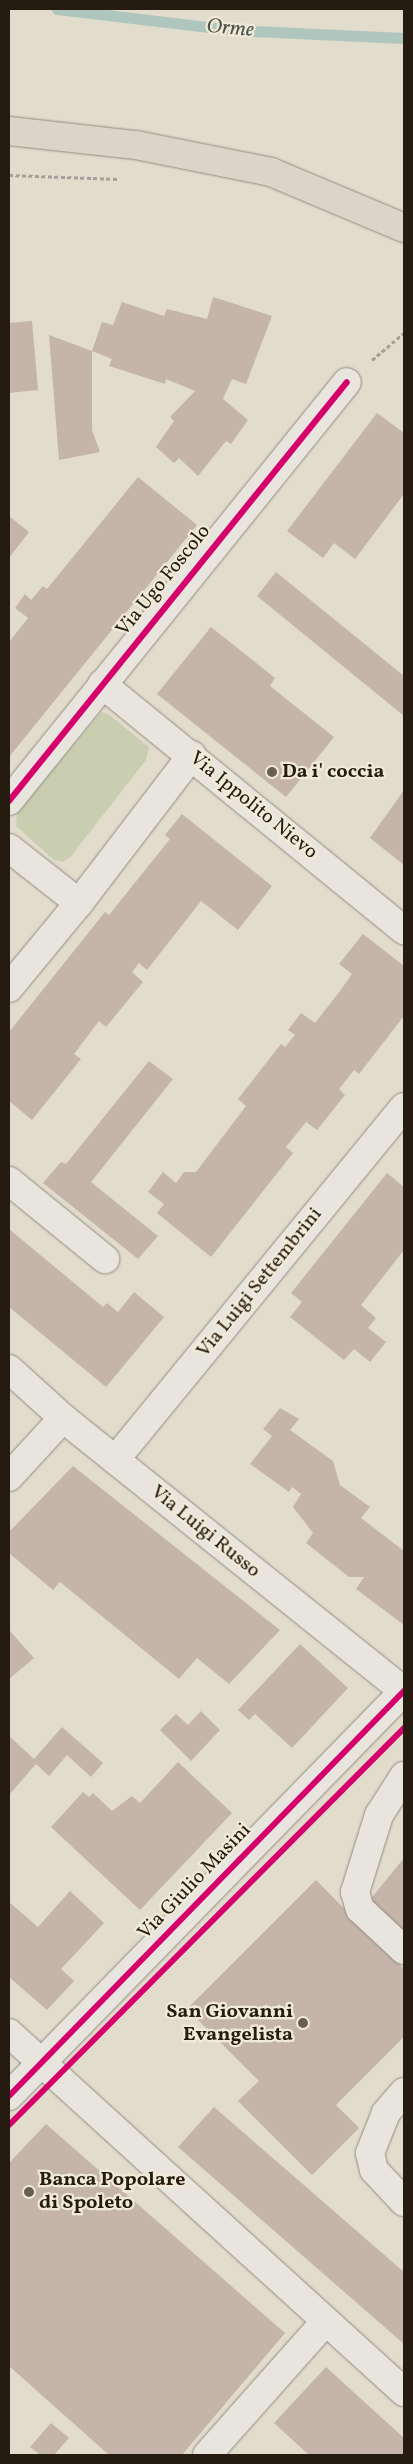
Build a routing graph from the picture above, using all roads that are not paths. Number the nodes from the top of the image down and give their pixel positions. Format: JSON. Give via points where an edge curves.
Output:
{"nodes":[{"id":1,"x":9,"y":131,"type":"edge"},
{"id":2,"x":404,"y":228,"type":"edge"},
{"id":3,"x":346,"y":382,"type":"road end"},
{"id":4,"x":102,"y":684,"type":"junction"},
{"id":5,"x":192,"y":755,"type":"junction"},
{"id":6,"x":9,"y":801,"type":"edge"},
{"id":7,"x":9,"y":848,"type":"edge"},
{"id":8,"x":79,"y":903,"type":"junction"},
{"id":9,"x":404,"y":930,"type":"edge"},
{"id":10,"x":9,"y":988,"type":"edge"},
{"id":11,"x":404,"y":1107,"type":"edge"},
{"id":12,"x":9,"y":1181,"type":"edge"},
{"id":13,"x":105,"y":1259,"type":"dead end"},
{"id":14,"x":9,"y":1369,"type":"edge"},
{"id":15,"x":63,"y":1418,"type":"junction"},
{"id":16,"x":115,"y":1460,"type":"junction"},
{"id":17,"x":9,"y":1477,"type":"edge"},
{"id":18,"x":404,"y":1691,"type":"edge"},
{"id":19,"x":404,"y":1776,"type":"edge"},
{"id":20,"x":404,"y":1950,"type":"edge"},
{"id":21,"x":9,"y":2033,"type":"edge"},
{"id":22,"x":42,"y":2062,"type":"junction"},
{"id":23,"x":404,"y":2092,"type":"edge"},
{"id":24,"x":9,"y":2096,"type":"edge"},
{"id":25,"x":404,"y":2202,"type":"edge"},
{"id":26,"x":326,"y":2320,"type":"junction"},
{"id":27,"x":404,"y":2392,"type":"edge"},
{"id":28,"x":207,"y":2455,"type":"edge"}],
"edges":[{"from":1,"to":2,"type":"main road","via":[[136,145],[271,172]]},
{"from":3,"to":4,"type":"street","name":"Via Ugo Foscolo"},
{"from":4,"to":5,"type":"street","name":"Via Ippolito Nievo"},
{"from":4,"to":6,"type":"street","name":"Via Ugo Foscolo"},
{"from":5,"to":8,"type":"street"},
{"from":5,"to":9,"type":"street","name":"Via Ippolito Nievo"},
{"from":7,"to":8,"type":"street"},
{"from":8,"to":10,"type":"street"},
{"from":11,"to":16,"type":"street","name":"Via Luigi Settembrini"},
{"from":12,"to":13,"type":"street"},
{"from":14,"to":15,"type":"street","name":"Via Luigi Russo"},
{"from":15,"to":16,"type":"street","name":"Via Luigi Russo"},
{"from":15,"to":17,"type":"street"},
{"from":16,"to":18,"type":"street","name":"Via Luigi Russo"},
{"from":18,"to":22,"type":"street","name":"Via Giulio Masini"},
{"from":19,"to":20,"type":"street","via":[[379,1815],[355,1892],[360,1909]]},
{"from":21,"to":22,"type":"street"},
{"from":22,"to":24,"type":"street","name":"Via Giulio Masini"},
{"from":22,"to":26,"type":"street"},
{"from":23,"to":25,"type":"street","via":[[386,2113],[370,2153],[374,2170]]},
{"from":26,"to":27,"type":"street"},
{"from":26,"to":28,"type":"street"}]}
